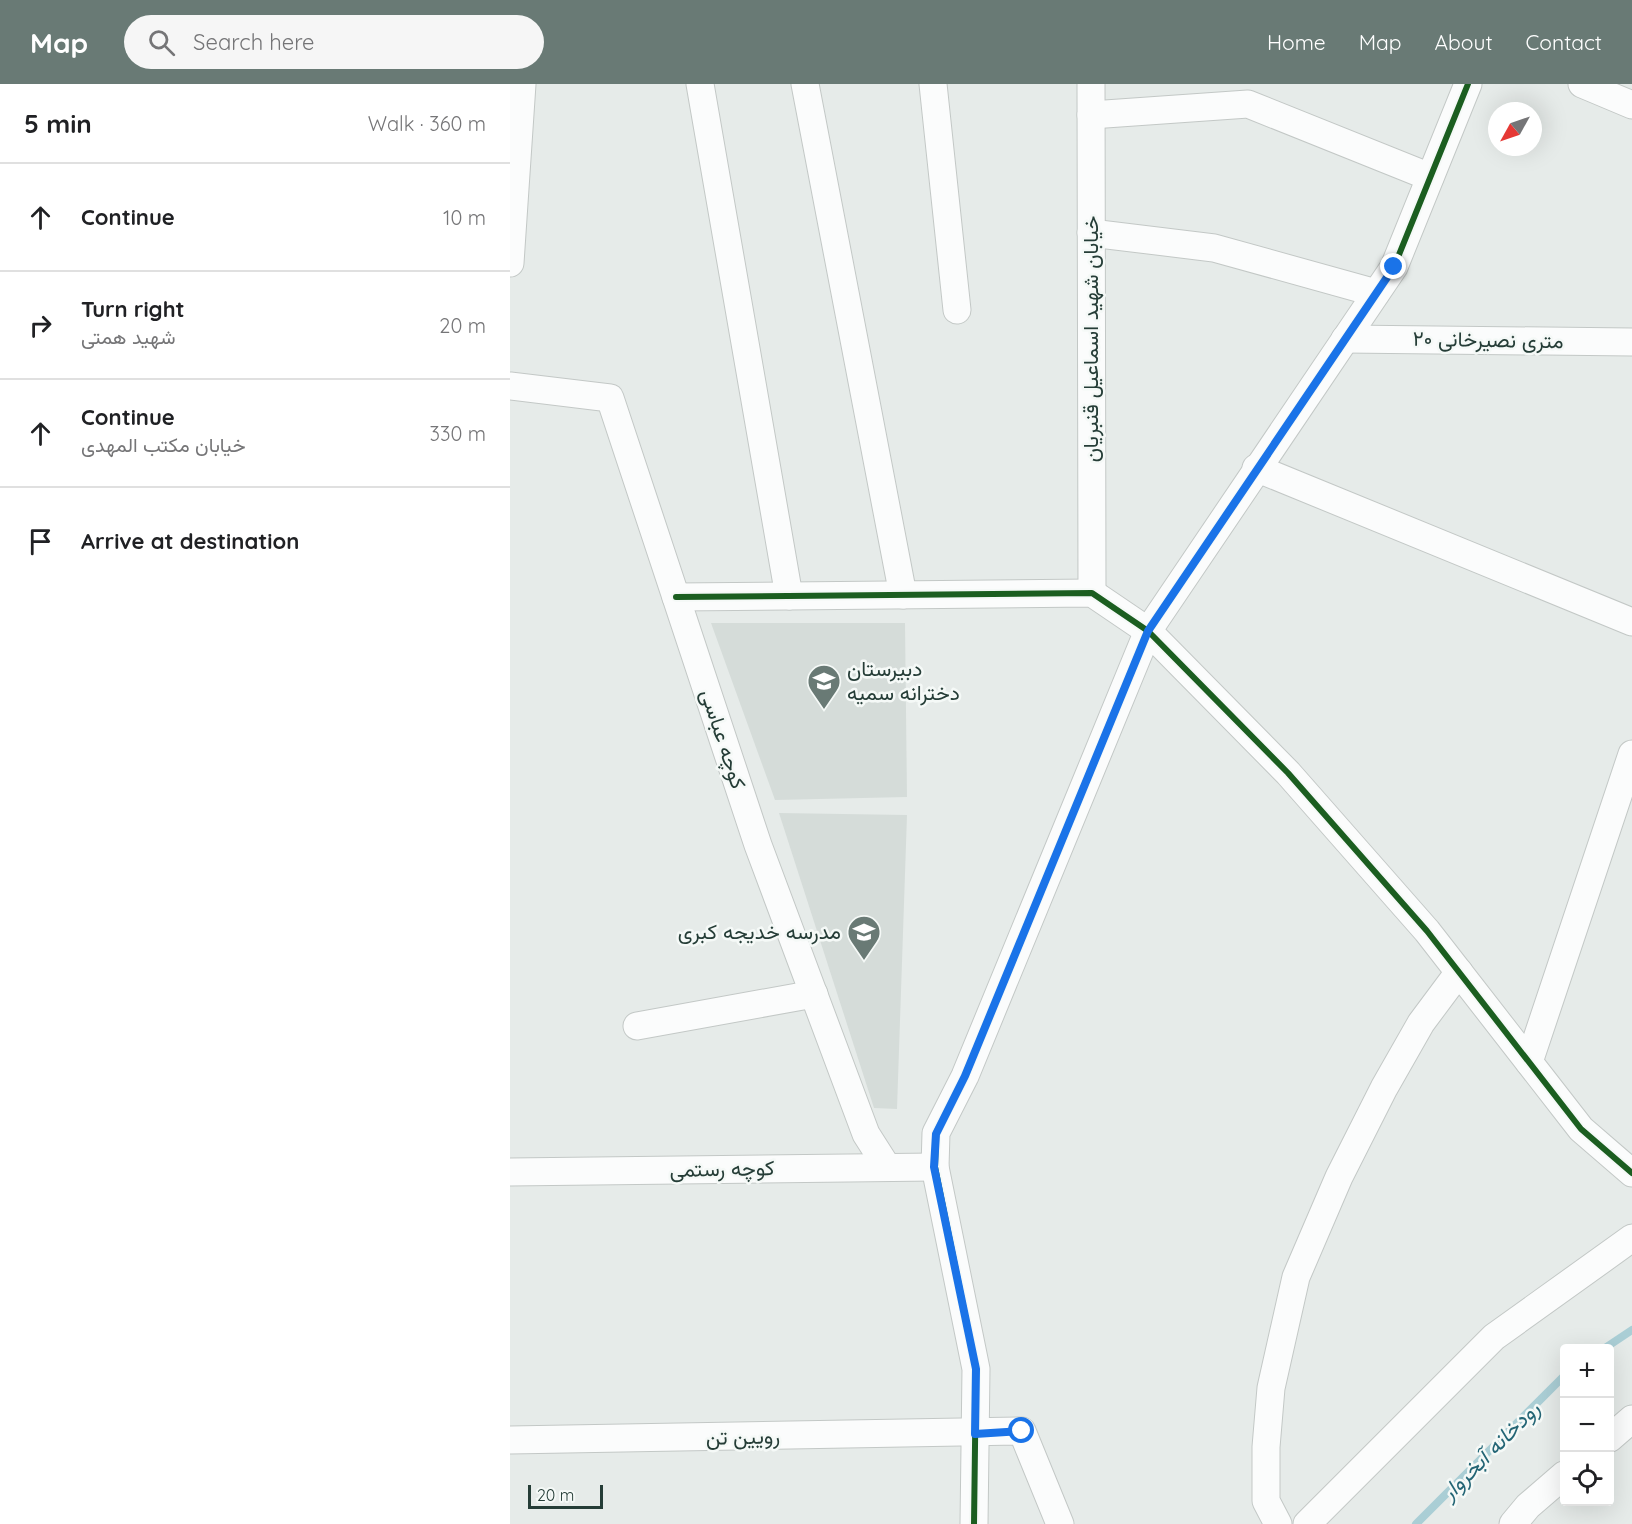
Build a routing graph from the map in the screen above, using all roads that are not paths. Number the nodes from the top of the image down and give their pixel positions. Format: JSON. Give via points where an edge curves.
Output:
{"nodes":[{"id":1,"x":522,"y":84,"type":"edge"},
{"id":2,"x":700,"y":84,"type":"edge"},
{"id":3,"x":806,"y":84,"type":"edge"},
{"id":4,"x":933,"y":84,"type":"edge"},
{"id":5,"x":1091,"y":84,"type":"edge"},
{"id":6,"x":1468,"y":84,"type":"edge"},
{"id":7,"x":1582,"y":84,"type":"edge"},
{"id":8,"x":1632,"y":105,"type":"edge"},
{"id":9,"x":1091,"y":115,"type":"junction"},
{"id":10,"x":1430,"y":177,"type":"junction"},
{"id":11,"x":1091,"y":233,"type":"junction"},
{"id":12,"x":510,"y":263,"type":"edge"},
{"id":13,"x":1376,"y":293,"type":"junction"},
{"id":14,"x":957,"y":310,"type":"dead end"},
{"id":15,"x":1345,"y":339,"type":"junction"},
{"id":16,"x":1632,"y":342,"type":"edge"},
{"id":17,"x":510,"y":386,"type":"edge"},
{"id":18,"x":1256,"y":468,"type":"junction"},
{"id":19,"x":1092,"y":593,"type":"junction"},
{"id":20,"x":903,"y":595,"type":"junction"},
{"id":21,"x":789,"y":596,"type":"junction"},
{"id":22,"x":676,"y":597,"type":"junction"},
{"id":23,"x":1632,"y":622,"type":"edge"},
{"id":24,"x":1148,"y":631,"type":"junction"},
{"id":25,"x":1632,"y":754,"type":"edge"},
{"id":26,"x":1459,"y":972,"type":"junction"},
{"id":27,"x":814,"y":994,"type":"junction"},
{"id":28,"x":637,"y":1026,"type":"dead end"},
{"id":29,"x":1529,"y":1062,"type":"junction"},
{"id":30,"x":886,"y":1167,"type":"junction"},
{"id":31,"x":934,"y":1167,"type":"junction"},
{"id":32,"x":510,"y":1172,"type":"edge"},
{"id":33,"x":1632,"y":1173,"type":"edge"},
{"id":34,"x":1632,"y":1238,"type":"edge"},
{"id":35,"x":1632,"y":1419,"type":"edge"},
{"id":36,"x":975,"y":1434,"type":"junction"},
{"id":37,"x":1614,"y":1434,"type":"edge"},
{"id":38,"x":510,"y":1440,"type":"edge"},
{"id":39,"x":1560,"y":1478,"type":"edge"},
{"id":40,"x":974,"y":1524,"type":"edge"},
{"id":41,"x":1060,"y":1524,"type":"edge"},
{"id":42,"x":1278,"y":1524,"type":"edge"},
{"id":43,"x":1307,"y":1524,"type":"edge"},
{"id":44,"x":1513,"y":1524,"type":"edge"}],
"edges":[{"from":1,"to":12,"type":"street"},
{"from":2,"to":21,"type":"street"},
{"from":3,"to":20,"type":"street"},
{"from":4,"to":14,"type":"street"},
{"from":5,"to":9,"type":"street","name":"خیابان شهید اسماعیل قنبریان"},
{"from":6,"to":10,"type":"street"},
{"from":7,"to":8,"type":"street"},
{"from":9,"to":10,"type":"street","via":[[1248,105]]},
{"from":9,"to":11,"type":"street","name":"خیابان شهید اسماعیل قنبریان"},
{"from":10,"to":13,"type":"street","via":[[1394,267]]},
{"from":11,"to":13,"type":"street","via":[[1214,248]]},
{"from":11,"to":19,"type":"street","name":"خیابان شهید اسماعیل قنبریان"},
{"from":13,"to":15,"type":"street"},
{"from":15,"to":16,"type":"street","name":"۲۰ متری نصیرخانی"},
{"from":15,"to":18,"type":"street"},
{"from":17,"to":22,"type":"street","name":"کوچه عباسی","via":[[610,398]]},
{"from":18,"to":23,"type":"street"},
{"from":18,"to":24,"type":"street"},
{"from":19,"to":20,"type":"street"},
{"from":19,"to":24,"type":"street"},
{"from":20,"to":21,"type":"street"},
{"from":21,"to":22,"type":"street"},
{"from":22,"to":27,"type":"street","name":"کوچه عباسی","via":[[758,845]]},
{"from":24,"to":26,"type":"street","via":[[1288,773]]},
{"from":24,"to":31,"type":"street","via":[[965,1076],[936,1134]]},
{"from":25,"to":29,"type":"street"},
{"from":26,"to":29,"type":"street"},
{"from":26,"to":42,"type":"street","via":[[1421,1023],[1384,1088],[1321,1216],[1296,1277],[1271,1388],[1266,1447],[1266,1501]]},
{"from":27,"to":28,"type":"street"},
{"from":27,"to":30,"type":"street","name":"کوچه عباسی","via":[[866,1134]]},
{"from":29,"to":33,"type":"street","via":[[1581,1129]]},
{"from":30,"to":31,"type":"street","name":"کوچه رستمی"},
{"from":30,"to":32,"type":"street","name":"کوچه رستمی"},
{"from":31,"to":36,"type":"street","via":[[976,1369]]},
{"from":34,"to":43,"type":"street","via":[[1494,1337]]},
{"from":35,"to":37,"type":"street"},
{"from":36,"to":38,"type":"street","name":"رویین تن"},
{"from":36,"to":40,"type":"street"},
{"from":36,"to":41,"type":"street","name":"رویین تن","via":[[1022,1431]]},
{"from":39,"to":44,"type":"street"}]}
